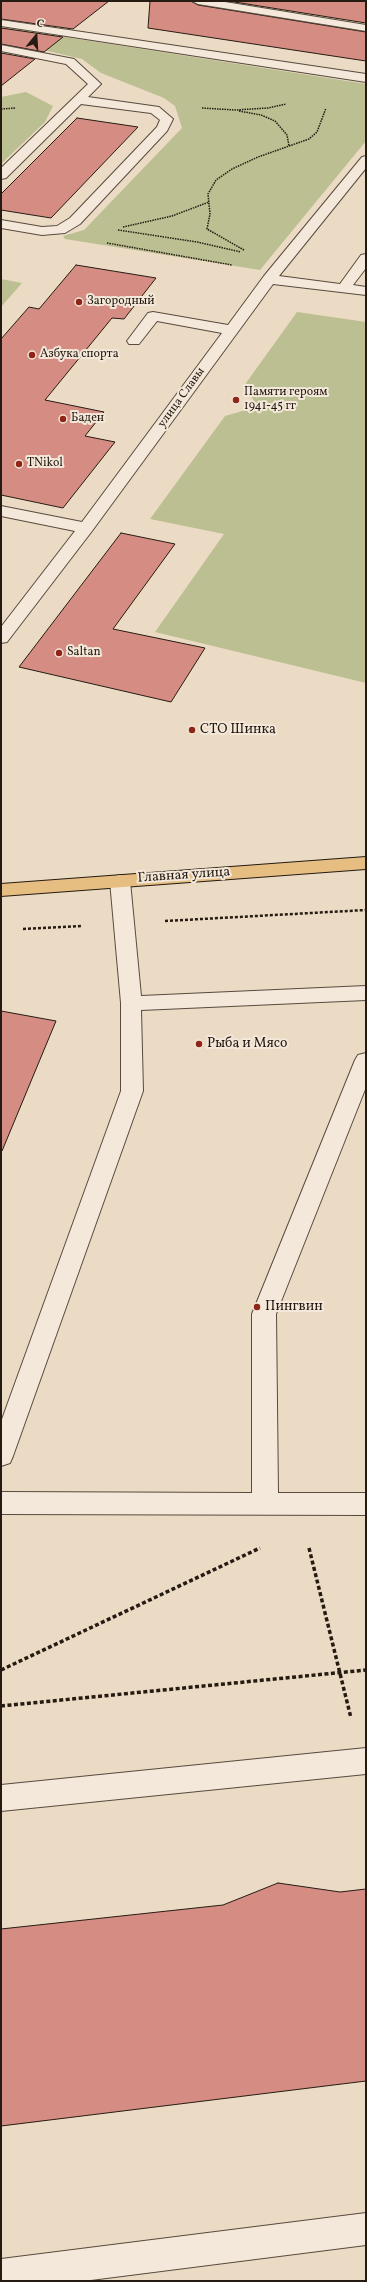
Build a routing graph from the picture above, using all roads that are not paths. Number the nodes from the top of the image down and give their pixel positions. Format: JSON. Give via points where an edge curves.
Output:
{"nodes":[{"id":1,"x":198,"y":1,"type":"edge"},
{"id":2,"x":1,"y":23,"type":"edge"},
{"id":3,"x":366,"y":28,"type":"edge"},
{"id":4,"x":1,"y":48,"type":"edge"},
{"id":5,"x":366,"y":78,"type":"edge"},
{"id":6,"x":80,"y":100,"type":"junction"},
{"id":7,"x":366,"y":160,"type":"edge"},
{"id":8,"x":1,"y":175,"type":"edge"},
{"id":9,"x":1,"y":224,"type":"edge"},
{"id":10,"x":366,"y":258,"type":"edge"},
{"id":11,"x":274,"y":273,"type":"junction"},
{"id":12,"x":344,"y":288,"type":"junction"},
{"id":13,"x":366,"y":291,"type":"edge"},
{"id":14,"x":232,"y":330,"type":"junction"},
{"id":15,"x":134,"y":341,"type":"dead end"},
{"id":16,"x":1,"y":511,"type":"edge"},
{"id":17,"x":86,"y":528,"type":"junction"},
{"id":18,"x":1,"y":638,"type":"edge"},
{"id":19,"x":366,"y":862,"type":"edge"},
{"id":20,"x":120,"y":881,"type":"junction"},
{"id":21,"x":1,"y":890,"type":"edge"},
{"id":22,"x":366,"y":993,"type":"edge"},
{"id":23,"x":131,"y":1003,"type":"junction"},
{"id":24,"x":366,"y":1060,"type":"edge"},
{"id":25,"x":1,"y":1456,"type":"edge"},
{"id":26,"x":1,"y":1503,"type":"edge"},
{"id":27,"x":265,"y":1504,"type":"junction"},
{"id":28,"x":366,"y":1504,"type":"edge"},
{"id":29,"x":364,"y":1761,"type":"edge"},
{"id":30,"x":1,"y":1798,"type":"edge"},
{"id":31,"x":366,"y":2229,"type":"edge"},
{"id":32,"x":1,"y":2275,"type":"edge"}],
"edges":[{"from":1,"to":3,"type":"street"},
{"from":2,"to":5,"type":"street"},
{"from":4,"to":6,"type":"street","via":[[70,61],[95,84]]},
{"from":6,"to":8,"type":"street"},
{"from":6,"to":9,"type":"street","via":[[155,110],[167,119],[163,128],[75,221],[60,230],[42,231]]},
{"from":7,"to":11,"type":"street","name":"улица Славы"},
{"from":10,"to":12,"type":"street"},
{"from":11,"to":12,"type":"street"},
{"from":11,"to":14,"type":"street","name":"улица Славы"},
{"from":12,"to":13,"type":"street"},
{"from":14,"to":15,"type":"street","via":[[154,316]]},
{"from":14,"to":17,"type":"street","name":"улица Славы"},
{"from":16,"to":17,"type":"street"},
{"from":17,"to":18,"type":"street","name":"улица Славы"},
{"from":19,"to":20,"type":"main road","name":"Главная улица"},
{"from":20,"to":21,"type":"main road","name":"Главная улица"},
{"from":20,"to":23,"type":"street"},
{"from":22,"to":23,"type":"street"},
{"from":23,"to":25,"type":"street","via":[[133,1082],[130,1101]]},
{"from":24,"to":27,"type":"street","via":[[264,1314]]},
{"from":26,"to":27,"type":"street"},
{"from":27,"to":28,"type":"street"},
{"from":29,"to":30,"type":"street"},
{"from":31,"to":32,"type":"street"}]}
